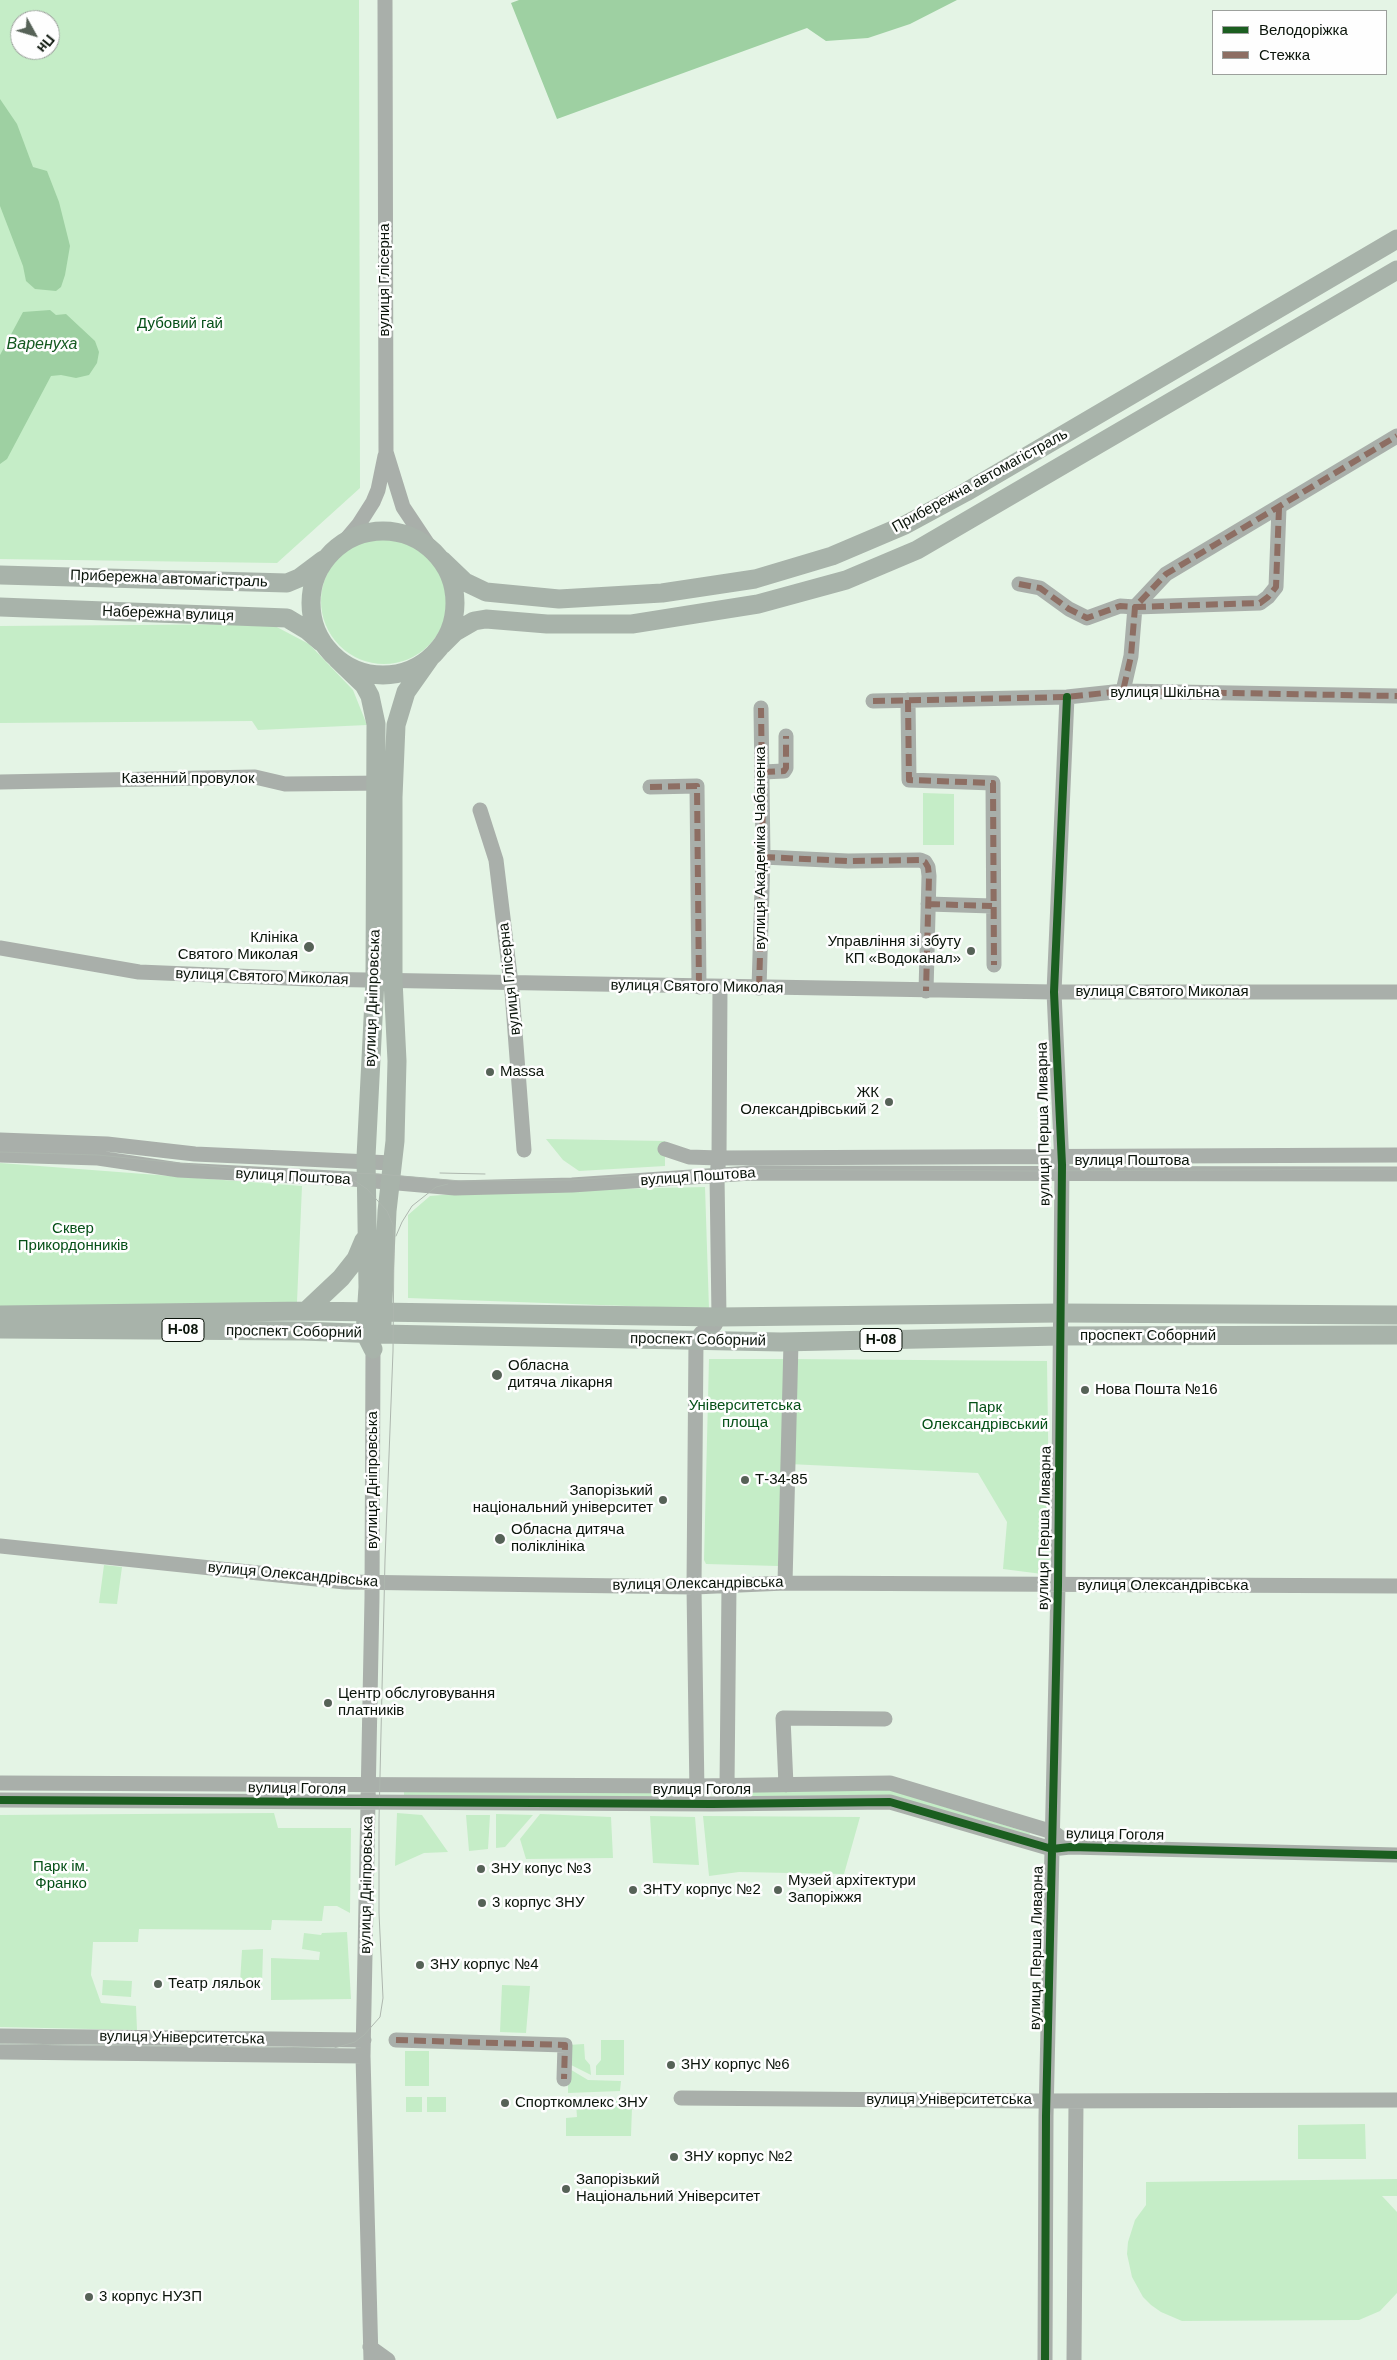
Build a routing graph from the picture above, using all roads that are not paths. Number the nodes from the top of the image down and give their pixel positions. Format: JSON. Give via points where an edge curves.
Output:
{"nodes":[{"id":1,"x":385,"y":0,"type":"edge"},
{"id":2,"x":1397,"y":239,"type":"edge"},
{"id":3,"x":1397,"y":270,"type":"edge"},
{"id":4,"x":1397,"y":436,"type":"edge"},
{"id":5,"x":386,"y":452,"type":"junction"},
{"id":6,"x":1279,"y":508,"type":"junction"},
{"id":7,"x":337,"y":549,"type":"junction"},
{"id":8,"x":436,"y":555,"type":"junction"},
{"id":9,"x":0,"y":575,"type":"edge"},
{"id":10,"x":1019,"y":584,"type":"dead end"},
{"id":11,"x":676,"y":591,"type":"junction"},
{"id":12,"x":636,"y":596,"type":"junction"},
{"id":13,"x":0,"y":607,"type":"edge"},
{"id":14,"x":1135,"y":607,"type":"junction"},
{"id":15,"x":677,"y":618,"type":"junction"},
{"id":16,"x":632,"y":624,"type":"junction"},
{"id":17,"x":436,"y":651,"type":"junction"},
{"id":18,"x":331,"y":653,"type":"junction"},
{"id":19,"x":1123,"y":691,"type":"junction"},
{"id":20,"x":1397,"y":696,"type":"edge"},
{"id":21,"x":1067,"y":698,"type":"junction"},
{"id":22,"x":908,"y":700,"type":"junction"},
{"id":23,"x":873,"y":701,"type":"dead end"},
{"id":24,"x":761,"y":708,"type":"dead end"},
{"id":25,"x":786,"y":736,"type":"dead end"},
{"id":26,"x":763,"y":772,"type":"junction"},
{"id":27,"x":0,"y":782,"type":"edge"},
{"id":28,"x":375,"y":782,"type":"junction"},
{"id":29,"x":394,"y":783,"type":"junction"},
{"id":30,"x":650,"y":787,"type":"dead end"},
{"id":31,"x":480,"y":810,"type":"dead end"},
{"id":32,"x":763,"y":858,"type":"junction"},
{"id":33,"x":928,"y":904,"type":"junction"},
{"id":34,"x":992,"y":906,"type":"junction"},
{"id":35,"x":0,"y":948,"type":"edge"},
{"id":36,"x":994,"y":965,"type":"dead end"},
{"id":37,"x":384,"y":980,"type":"junction"},
{"id":38,"x":511,"y":984,"type":"junction"},
{"id":39,"x":699,"y":987,"type":"junction"},
{"id":40,"x":720,"y":987,"type":"junction"},
{"id":41,"x":759,"y":988,"type":"junction"},
{"id":42,"x":926,"y":991,"type":"junction"},
{"id":43,"x":1054,"y":992,"type":"junction"},
{"id":44,"x":1397,"y":992,"type":"edge"},
{"id":45,"x":0,"y":1140,"type":"edge"},
{"id":46,"x":665,"y":1149,"type":"dead end"},
{"id":47,"x":524,"y":1150,"type":"dead end"},
{"id":48,"x":0,"y":1154,"type":"edge"},
{"id":49,"x":1397,"y":1156,"type":"edge"},
{"id":50,"x":719,"y":1158,"type":"junction"},
{"id":51,"x":1061,"y":1158,"type":"junction"},
{"id":52,"x":392,"y":1163,"type":"junction"},
{"id":53,"x":367,"y":1171,"type":"junction"},
{"id":54,"x":717,"y":1174,"type":"junction"},
{"id":55,"x":1060,"y":1174,"type":"junction"},
{"id":56,"x":1397,"y":1174,"type":"edge"},
{"id":57,"x":390,"y":1183,"type":"junction"},
{"id":58,"x":366,"y":1234,"type":"junction"},
{"id":59,"x":306,"y":1311,"type":"junction"},
{"id":60,"x":374,"y":1312,"type":"junction"},
{"id":61,"x":1060,"y":1314,"type":"junction"},
{"id":62,"x":0,"y":1315,"type":"edge"},
{"id":63,"x":1397,"y":1315,"type":"edge"},
{"id":64,"x":719,"y":1316,"type":"junction"},
{"id":65,"x":0,"y":1330,"type":"edge"},
{"id":66,"x":1397,"y":1335,"type":"edge"},
{"id":67,"x":1060,"y":1336,"type":"junction"},
{"id":68,"x":373,"y":1339,"type":"junction"},
{"id":69,"x":696,"y":1340,"type":"junction"},
{"id":70,"x":791,"y":1342,"type":"junction"},
{"id":71,"x":0,"y":1546,"type":"edge"},
{"id":72,"x":372,"y":1582,"type":"junction"},
{"id":73,"x":785,"y":1583,"type":"junction"},
{"id":74,"x":1058,"y":1585,"type":"junction"},
{"id":75,"x":729,"y":1586,"type":"junction"},
{"id":76,"x":1397,"y":1586,"type":"edge"},
{"id":77,"x":694,"y":1587,"type":"junction"},
{"id":78,"x":885,"y":1720,"type":"dead end"},
{"id":79,"x":0,"y":1784,"type":"edge"},
{"id":80,"x":786,"y":1784,"type":"junction"},
{"id":81,"x":369,"y":1785,"type":"junction"},
{"id":82,"x":697,"y":1786,"type":"junction"},
{"id":83,"x":727,"y":1786,"type":"junction"},
{"id":84,"x":0,"y":1800,"type":"edge"},
{"id":85,"x":368,"y":1803,"type":"junction"},
{"id":86,"x":698,"y":1804,"type":"junction"},
{"id":87,"x":1053,"y":1832,"type":"junction"},
{"id":88,"x":1070,"y":1847,"type":"junction"},
{"id":89,"x":1052,"y":1849,"type":"junction"},
{"id":90,"x":1397,"y":1855,"type":"edge"},
{"id":91,"x":0,"y":2036,"type":"edge"},
{"id":92,"x":364,"y":2040,"type":"junction"},
{"id":93,"x":396,"y":2040,"type":"dead end"},
{"id":94,"x":0,"y":2052,"type":"edge"},
{"id":95,"x":364,"y":2056,"type":"junction"},
{"id":96,"x":564,"y":2079,"type":"dead end"},
{"id":97,"x":681,"y":2098,"type":"dead end"},
{"id":98,"x":1397,"y":2100,"type":"edge"},
{"id":99,"x":1048,"y":2101,"type":"junction"},
{"id":100,"x":1076,"y":2101,"type":"junction"},
{"id":101,"x":370,"y":2354,"type":"edge"},
{"id":102,"x":388,"y":2360,"type":"edge"},
{"id":103,"x":1045,"y":2360,"type":"edge"},
{"id":104,"x":1074,"y":2360,"type":"edge"}],
"edges":[{"from":1,"to":5,"type":"street","name":"вулиця Глісерна"},
{"from":2,"to":11,"type":"main road","name":"Прибережна автомагістраль","via":[[905,525],[832,556],[765,576]]},
{"from":3,"to":15,"type":"main road","name":"Прибережна автомагістраль","via":[[917,550],[846,580],[758,604]]},
{"from":4,"to":6,"type":"street"},
{"from":5,"to":7,"type":"street","via":[[373,502]]},
{"from":5,"to":8,"type":"street","name":"вулиця Глісерна","via":[[403,507]]},
{"from":6,"to":14,"type":"street","via":[[1166,574]]},
{"from":6,"to":14,"type":"street","via":[[1276,587],[1268,597],[1260,602]]},
{"from":7,"to":8,"type":"main road","name":"Прибережна автомагістраль","via":[[357,536],[388,531],[411,537]]},
{"from":7,"to":9,"type":"main road","name":"Прибережна автомагістраль","via":[[299,578],[287,582]]},
{"from":7,"to":18,"type":"main road","via":[[320,568],[311,600],[317,632]]},
{"from":8,"to":12,"type":"main road","name":"Прибережна автомагістраль","via":[[465,582],[486,592],[559,599]]},
{"from":8,"to":17,"type":"main road","via":[[453,585],[455,612],[450,629]]},
{"from":10,"to":14,"type":"street","via":[[1040,588],[1087,618],[1120,606]]},
{"from":11,"to":12,"type":"main road","name":"Прибережна автомагістраль"},
{"from":11,"to":15,"type":"main road","via":[[664,602],[665,611]]},
{"from":12,"to":16,"type":"main road","via":[[647,604],[647,614]]},
{"from":13,"to":18,"type":"main road","name":"Набережна вулиця","via":[[287,618],[307,630]]},
{"from":14,"to":19,"type":"street","via":[[1131,656]]},
{"from":15,"to":16,"type":"main road","name":"Прибережна автомагістраль"},
{"from":16,"to":17,"type":"main road","name":"Прибережна автомагістраль","via":[[474,620],[455,632]]},
{"from":17,"to":18,"type":"main road","name":"Прибережна автомагістраль","via":[[416,667],[383,675],[351,668]]},
{"from":17,"to":29,"type":"main road","name":"вулиця Дніпровська","via":[[414,679],[400,708],[396,725]]},
{"from":18,"to":28,"type":"main road","name":"вулиця Дніпровська","via":[[364,685],[370,696],[376,724]]},
{"from":19,"to":20,"type":"street","name":"вулиця Шкільна"},
{"from":19,"to":21,"type":"street","name":"вулиця Шкільна"},
{"from":21,"to":22,"type":"street","name":"вулиця Шкільна"},
{"from":21,"to":43,"type":"street","name":"вулиця Перша Ливарна"},
{"from":22,"to":23,"type":"street","name":"вулиця Шкільна"},
{"from":22,"to":34,"type":"street","via":[[909,780],[993,783]]},
{"from":24,"to":26,"type":"street","name":"вулиця Академіка Чабаненка"},
{"from":25,"to":26,"type":"street","via":[[786,768],[784,771]]},
{"from":26,"to":32,"type":"street","name":"вулиця Академіка Чабаненка"},
{"from":27,"to":28,"type":"street","name":"Казенний провулок","via":[[255,777],[285,784]]},
{"from":28,"to":29,"type":"street","name":"Казенний провулок"},
{"from":28,"to":37,"type":"main road","name":"вулиця Дніпровська"},
{"from":29,"to":37,"type":"main road","name":"вулиця Дніпровська"},
{"from":30,"to":39,"type":"street","via":[[697,786]]},
{"from":31,"to":38,"type":"street","name":"вулиця Глісерна","via":[[496,860]]},
{"from":32,"to":33,"type":"street","via":[[920,860],[928,867]]},
{"from":32,"to":41,"type":"street","name":"вулиця Академіка Чабаненка"},
{"from":33,"to":34,"type":"street"},
{"from":33,"to":42,"type":"street"},
{"from":34,"to":36,"type":"street"},
{"from":35,"to":37,"type":"street","name":"вулиця Святого Миколая","via":[[139,972]]},
{"from":37,"to":38,"type":"street","name":"вулиця Святого Миколая"},
{"from":37,"to":52,"type":"main road","name":"вулиця Дніпровська","via":[[397,1061]]},
{"from":37,"to":53,"type":"main road","name":"вулиця Дніпровська"},
{"from":38,"to":39,"type":"street","name":"вулиця Святого Миколая"},
{"from":38,"to":47,"type":"street","name":"вулиця Глісерна"},
{"from":39,"to":40,"type":"street","name":"вулиця Святого Миколая"},
{"from":40,"to":41,"type":"street","name":"вулиця Святого Миколая"},
{"from":40,"to":50,"type":"street"},
{"from":41,"to":42,"type":"street","name":"вулиця Святого Миколая"},
{"from":42,"to":43,"type":"street","name":"вулиця Святого Миколая"},
{"from":43,"to":44,"type":"street","name":"вулиця Святого Миколая"},
{"from":43,"to":51,"type":"street","name":"вулиця Перша Ливарна"},
{"from":45,"to":53,"type":"street","name":"вулиця Поштова","via":[[108,1144]]},
{"from":46,"to":50,"type":"street","name":"вулиця Поштова","via":[[689,1157]]},
{"from":48,"to":53,"type":"street","name":"вулиця Поштова","via":[[98,1158],[179,1170]]},
{"from":49,"to":51,"type":"street","name":"вулиця Поштова"},
{"from":50,"to":51,"type":"street","name":"вулиця Поштова"},
{"from":50,"to":54,"type":"street"},
{"from":51,"to":55,"type":"street","name":"вулиця Перша Ливарна"},
{"from":52,"to":53,"type":"street","name":"вулиця Поштова"},
{"from":52,"to":57,"type":"main road","name":"вулиця Дніпровська"},
{"from":53,"to":57,"type":"street","name":"вулиця Поштова"},
{"from":53,"to":58,"type":"main road","name":"вулиця Дніпровська"},
{"from":54,"to":55,"type":"street","name":"вулиця Поштова"},
{"from":54,"to":57,"type":"street","name":"вулиця Поштова","via":[[563,1186],[455,1188]]},
{"from":54,"to":64,"type":"street"},
{"from":55,"to":56,"type":"street","name":"вулиця Поштова"},
{"from":55,"to":61,"type":"street","name":"вулиця Перша Ливарна"},
{"from":57,"to":60,"type":"main road","name":"вулиця Дніпровська"},
{"from":58,"to":59,"type":"main road","via":[[351,1266]]},
{"from":58,"to":60,"type":"main road","name":"вулиця Дніпровська"},
{"from":59,"to":60,"type":"main road","name":"проспект Соборний","number":"Н-08"},
{"from":59,"to":62,"type":"main road","name":"проспект Соборний","number":"Н-08"},
{"from":60,"to":64,"type":"main road","name":"проспект Соборний","number":"Н-08"},
{"from":60,"to":68,"type":"main road","name":"вулиця Дніпровська"},
{"from":61,"to":63,"type":"main road","name":"проспект Соборний","number":"Н-08"},
{"from":61,"to":64,"type":"main road","name":"проспект Соборний","number":"Н-08"},
{"from":61,"to":67,"type":"street","name":"вулиця Перша Ливарна"},
{"from":64,"to":69,"type":"street","via":[[715,1326],[701,1333]]},
{"from":65,"to":68,"type":"main road","name":"проспект Соборний","number":"Н-08","via":[[303,1330]]},
{"from":66,"to":67,"type":"main road","name":"проспект Соборний","number":"Н-08"},
{"from":67,"to":70,"type":"main road","name":"проспект Соборний","number":"Н-08"},
{"from":67,"to":74,"type":"street","name":"вулиця Перша Ливарна"},
{"from":68,"to":69,"type":"main road","name":"проспект Соборний","number":"Н-08"},
{"from":68,"to":72,"type":"street","name":"вулиця Дніпровська"},
{"from":69,"to":70,"type":"main road","name":"проспект Соборний","number":"Н-08"},
{"from":69,"to":77,"type":"street"},
{"from":70,"to":73,"type":"street"},
{"from":71,"to":72,"type":"street","name":"вулиця Олександрівська"},
{"from":72,"to":77,"type":"street","name":"вулиця Олександрівська"},
{"from":72,"to":81,"type":"street","name":"вулиця Дніпровська"},
{"from":73,"to":74,"type":"street","name":"вулиця Олександрівська"},
{"from":73,"to":75,"type":"street","name":"вулиця Олександрівська"},
{"from":74,"to":76,"type":"street","name":"вулиця Олександрівська"},
{"from":74,"to":87,"type":"street","name":"вулиця Перша Ливарна"},
{"from":75,"to":77,"type":"street","name":"вулиця Олександрівська"},
{"from":75,"to":83,"type":"street"},
{"from":77,"to":82,"type":"street"},
{"from":78,"to":80,"type":"street","via":[[783,1718]]},
{"from":79,"to":81,"type":"street","name":"вулиця Гоголя"},
{"from":80,"to":83,"type":"street","name":"вулиця Гоголя"},
{"from":80,"to":87,"type":"street","name":"вулиця Гоголя","via":[[890,1783]]},
{"from":81,"to":82,"type":"street","name":"вулиця Гоголя"},
{"from":81,"to":85,"type":"street","name":"вулиця Дніпровська"},
{"from":82,"to":83,"type":"street","name":"вулиця Гоголя"},
{"from":82,"to":86,"type":"street"},
{"from":84,"to":85,"type":"street","name":"вулиця Гоголя"},
{"from":85,"to":86,"type":"street","name":"вулиця Гоголя"},
{"from":85,"to":92,"type":"street","name":"вулиця Дніпровська"},
{"from":86,"to":89,"type":"street","name":"вулиця Гоголя","via":[[890,1802]]},
{"from":87,"to":88,"type":"street","name":"вулиця Гоголя"},
{"from":87,"to":89,"type":"street","name":"вулиця Перша Ливарна"},
{"from":88,"to":89,"type":"street","name":"вулиця Гоголя"},
{"from":88,"to":90,"type":"street","name":"вулиця Гоголя"},
{"from":89,"to":99,"type":"street","name":"вулиця Перша Ливарна"},
{"from":91,"to":92,"type":"street","name":"вулиця Університетська"},
{"from":92,"to":95,"type":"street","name":"вулиця Дніпровська"},
{"from":93,"to":96,"type":"street","via":[[565,2045]]},
{"from":94,"to":95,"type":"street","name":"вулиця Університетська"},
{"from":95,"to":101,"type":"street","name":"вулиця Дніпровська"},
{"from":97,"to":99,"type":"street","name":"вулиця Університетська"},
{"from":98,"to":100,"type":"street","name":"вулиця Університетська"},
{"from":99,"to":100,"type":"street","name":"вулиця Університетська"},
{"from":99,"to":103,"type":"street","name":"вулиця Перша Ливарна"},
{"from":100,"to":104,"type":"street"},
{"from":101,"to":102,"type":"street"}]}
